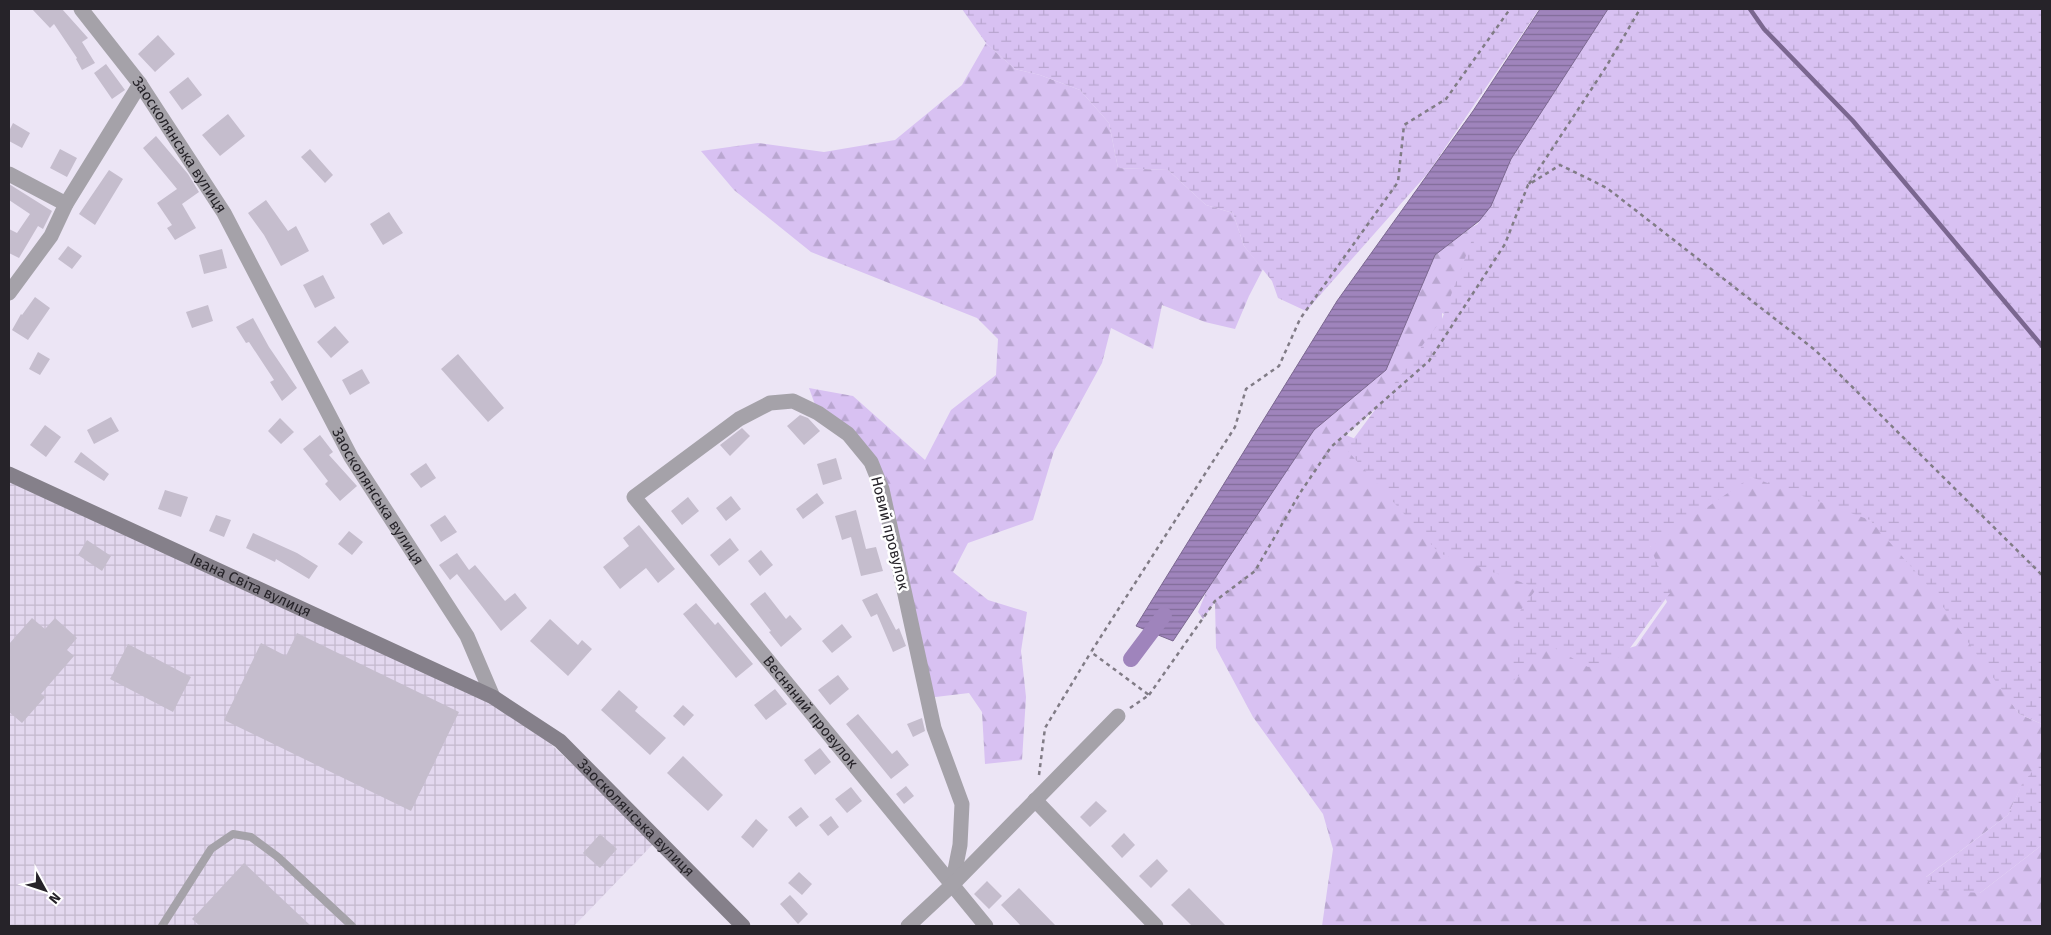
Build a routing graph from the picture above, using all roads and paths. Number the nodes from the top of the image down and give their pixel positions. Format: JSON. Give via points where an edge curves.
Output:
{"nodes":[{"id":1,"x":81,"y":9,"type":"edge"},
{"id":2,"x":1510,"y":9,"type":"edge"},
{"id":3,"x":1640,"y":9,"type":"edge"},
{"id":4,"x":140,"y":84,"type":"junction"},
{"id":5,"x":9,"y":174,"type":"edge"},
{"id":6,"x":1528,"y":185,"type":"junction"},
{"id":7,"x":66,"y":204,"type":"junction"},
{"id":8,"x":9,"y":293,"type":"edge"},
{"id":9,"x":9,"y":474,"type":"edge"},
{"id":10,"x":634,"y":497,"type":"joint"},
{"id":11,"x":2042,"y":575,"type":"edge"},
{"id":12,"x":1091,"y":652,"type":"junction"},
{"id":13,"x":1149,"y":695,"type":"junction"},
{"id":14,"x":493,"y":697,"type":"junction"},
{"id":15,"x":1118,"y":716,"type":"joint"},
{"id":16,"x":1035,"y":800,"type":"junction"},
{"id":17,"x":952,"y":884,"type":"junction"},
{"id":18,"x":162,"y":926,"type":"edge"},
{"id":19,"x":352,"y":926,"type":"edge"},
{"id":20,"x":743,"y":926,"type":"edge"},
{"id":21,"x":908,"y":926,"type":"edge"},
{"id":22,"x":986,"y":926,"type":"edge"},
{"id":23,"x":1156,"y":926,"type":"edge"}],
"edges":[{"from":1,"to":4,"type":"street","name":"Заосколянська вулиця"},
{"from":2,"to":12,"type":"path","via":[[1446,99],[1404,125],[1398,182],[1300,319],[1279,366],[1246,389],[1236,427]]},
{"from":3,"to":6,"type":"path"},
{"from":4,"to":7,"type":"street"},
{"from":4,"to":14,"type":"street","name":"Заосколянська вулиця","via":[[224,213],[351,457],[467,636]]},
{"from":5,"to":7,"type":"street"},
{"from":6,"to":11,"type":"path","via":[[1560,164],[1607,188],[1815,350]]},
{"from":6,"to":13,"type":"path","via":[[1505,244],[1429,361],[1331,447],[1255,571],[1215,601]]},
{"from":7,"to":8,"type":"street","via":[[51,236]]},
{"from":9,"to":14,"type":"street","name":"Івана Світа вулиця"},
{"from":10,"to":17,"type":"street","name":"Весняний провулок"},
{"from":10,"to":17,"type":"street","name":"Новий провулок","via":[[739,419],[770,403],[794,401],[818,413],[848,434],[872,462],[882,489],[934,728],[962,804],[960,845]]},
{"from":12,"to":13,"type":"path"},
{"from":12,"to":16,"type":"path","via":[[1045,728]]},
{"from":13,"to":15,"type":"path"},
{"from":14,"to":20,"type":"street","name":"Заосколянська вулиця","via":[[560,741]]},
{"from":15,"to":16,"type":"street"},
{"from":16,"to":17,"type":"street"},
{"from":16,"to":23,"type":"street"},
{"from":17,"to":21,"type":"street"},
{"from":17,"to":22,"type":"street","name":"Весняний провулок"},
{"from":18,"to":19,"type":"lane","via":[[211,849],[233,834],[251,837],[278,857]]}]}
